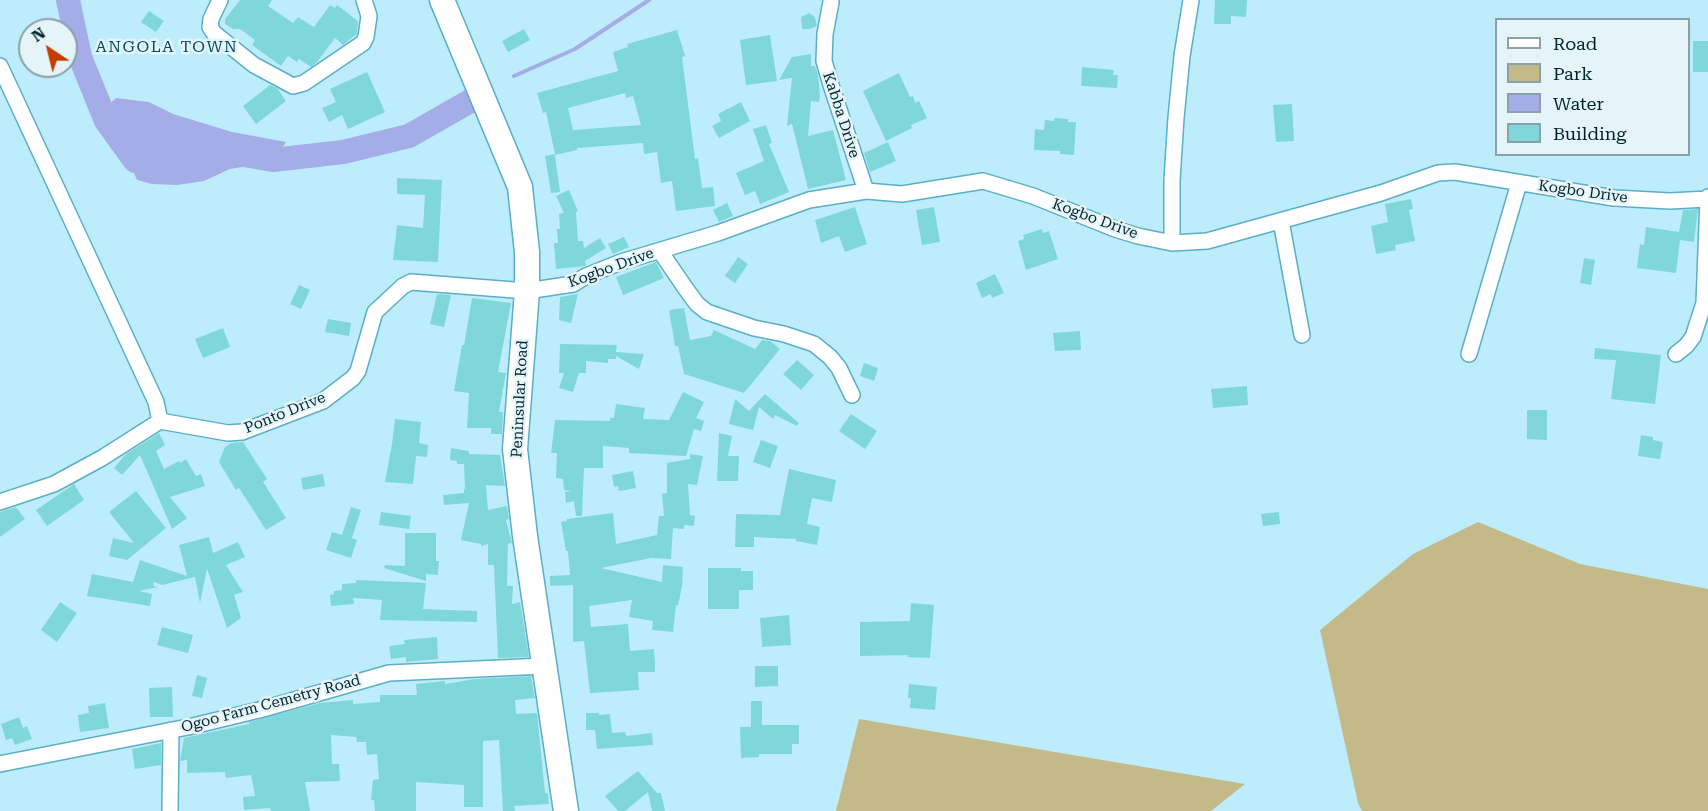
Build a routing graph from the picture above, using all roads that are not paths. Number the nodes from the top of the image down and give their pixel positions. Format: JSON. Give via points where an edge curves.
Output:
{"nodes":[{"id":1,"x":220,"y":0,"type":"edge"},
{"id":2,"x":364,"y":0,"type":"edge"},
{"id":3,"x":442,"y":0,"type":"edge"},
{"id":4,"x":455,"y":0,"type":"edge"},
{"id":5,"x":1191,"y":0,"type":"edge"},
{"id":6,"x":831,"y":2,"type":"dead end"},
{"id":7,"x":0,"y":66,"type":"edge"},
{"id":8,"x":1519,"y":183,"type":"junction"},
{"id":9,"x":866,"y":191,"type":"junction"},
{"id":10,"x":1708,"y":198,"type":"edge"},
{"id":11,"x":1281,"y":221,"type":"junction"},
{"id":12,"x":1172,"y":243,"type":"junction"},
{"id":13,"x":660,"y":251,"type":"junction"},
{"id":14,"x":533,"y":290,"type":"junction"},
{"id":15,"x":1302,"y":335,"type":"dead end"},
{"id":16,"x":1469,"y":354,"type":"dead end"},
{"id":17,"x":1676,"y":354,"type":"dead end"},
{"id":18,"x":852,"y":395,"type":"dead end"},
{"id":19,"x":160,"y":422,"type":"junction"},
{"id":20,"x":0,"y":502,"type":"edge"},
{"id":21,"x":544,"y":666,"type":"junction"},
{"id":22,"x":171,"y":730,"type":"junction"},
{"id":23,"x":0,"y":764,"type":"edge"},
{"id":24,"x":170,"y":811,"type":"edge"},
{"id":25,"x":566,"y":811,"type":"edge"},
{"id":26,"x":579,"y":811,"type":"edge"}],
"edges":[{"from":1,"to":2,"type":"street","via":[[211,19],[214,33],[254,65],[293,86],[363,43],[369,16]]},
{"from":3,"to":14,"type":"main road","name":"Peninsular Road","via":[[520,187]]},
{"from":4,"to":14,"type":"main road","name":"Peninsular Road","via":[[529,176],[538,227]]},
{"from":5,"to":12,"type":"street","via":[[1176,117]]},
{"from":6,"to":9,"type":"street","name":"Kabba Drive","via":[[825,34],[825,67]]},
{"from":7,"to":19,"type":"street","via":[[156,402]]},
{"from":8,"to":10,"type":"street","name":"Kogbo Drive","via":[[1614,198]]},
{"from":8,"to":11,"type":"street","name":"Kogbo Drive","via":[[1455,172],[1438,173]]},
{"from":8,"to":16,"type":"street"},
{"from":9,"to":12,"type":"street","name":"Kogbo Drive","via":[[902,194],[983,181],[1034,196],[1122,231]]},
{"from":9,"to":13,"type":"street","name":"Kogbo Drive","via":[[809,200]]},
{"from":10,"to":17,"type":"street","via":[[1704,303],[1693,337]]},
{"from":11,"to":12,"type":"street","name":"Kogbo Drive","via":[[1207,241]]},
{"from":11,"to":15,"type":"street"},
{"from":13,"to":14,"type":"street","name":"Kogbo Drive","via":[[600,270],[573,284]]},
{"from":13,"to":18,"type":"street","via":[[707,312],[814,344],[839,369]]},
{"from":14,"to":19,"type":"street","name":"Ponto Drive","via":[[411,282],[375,312],[358,371],[323,401],[242,432]]},
{"from":14,"to":21,"type":"main road","name":"Peninsular Road","via":[[515,448]]},
{"from":14,"to":26,"type":"main road","name":"Peninsular Road","via":[[527,448],[545,615]]},
{"from":19,"to":20,"type":"street","via":[[54,484]]},
{"from":21,"to":22,"type":"street","name":"Ogoo Farm Cemetry Road","via":[[389,673]]},
{"from":21,"to":25,"type":"main road","name":"Peninsular Road"},
{"from":22,"to":23,"type":"street","name":"Ogoo Farm Cemetry Road"},
{"from":22,"to":24,"type":"street"}]}
